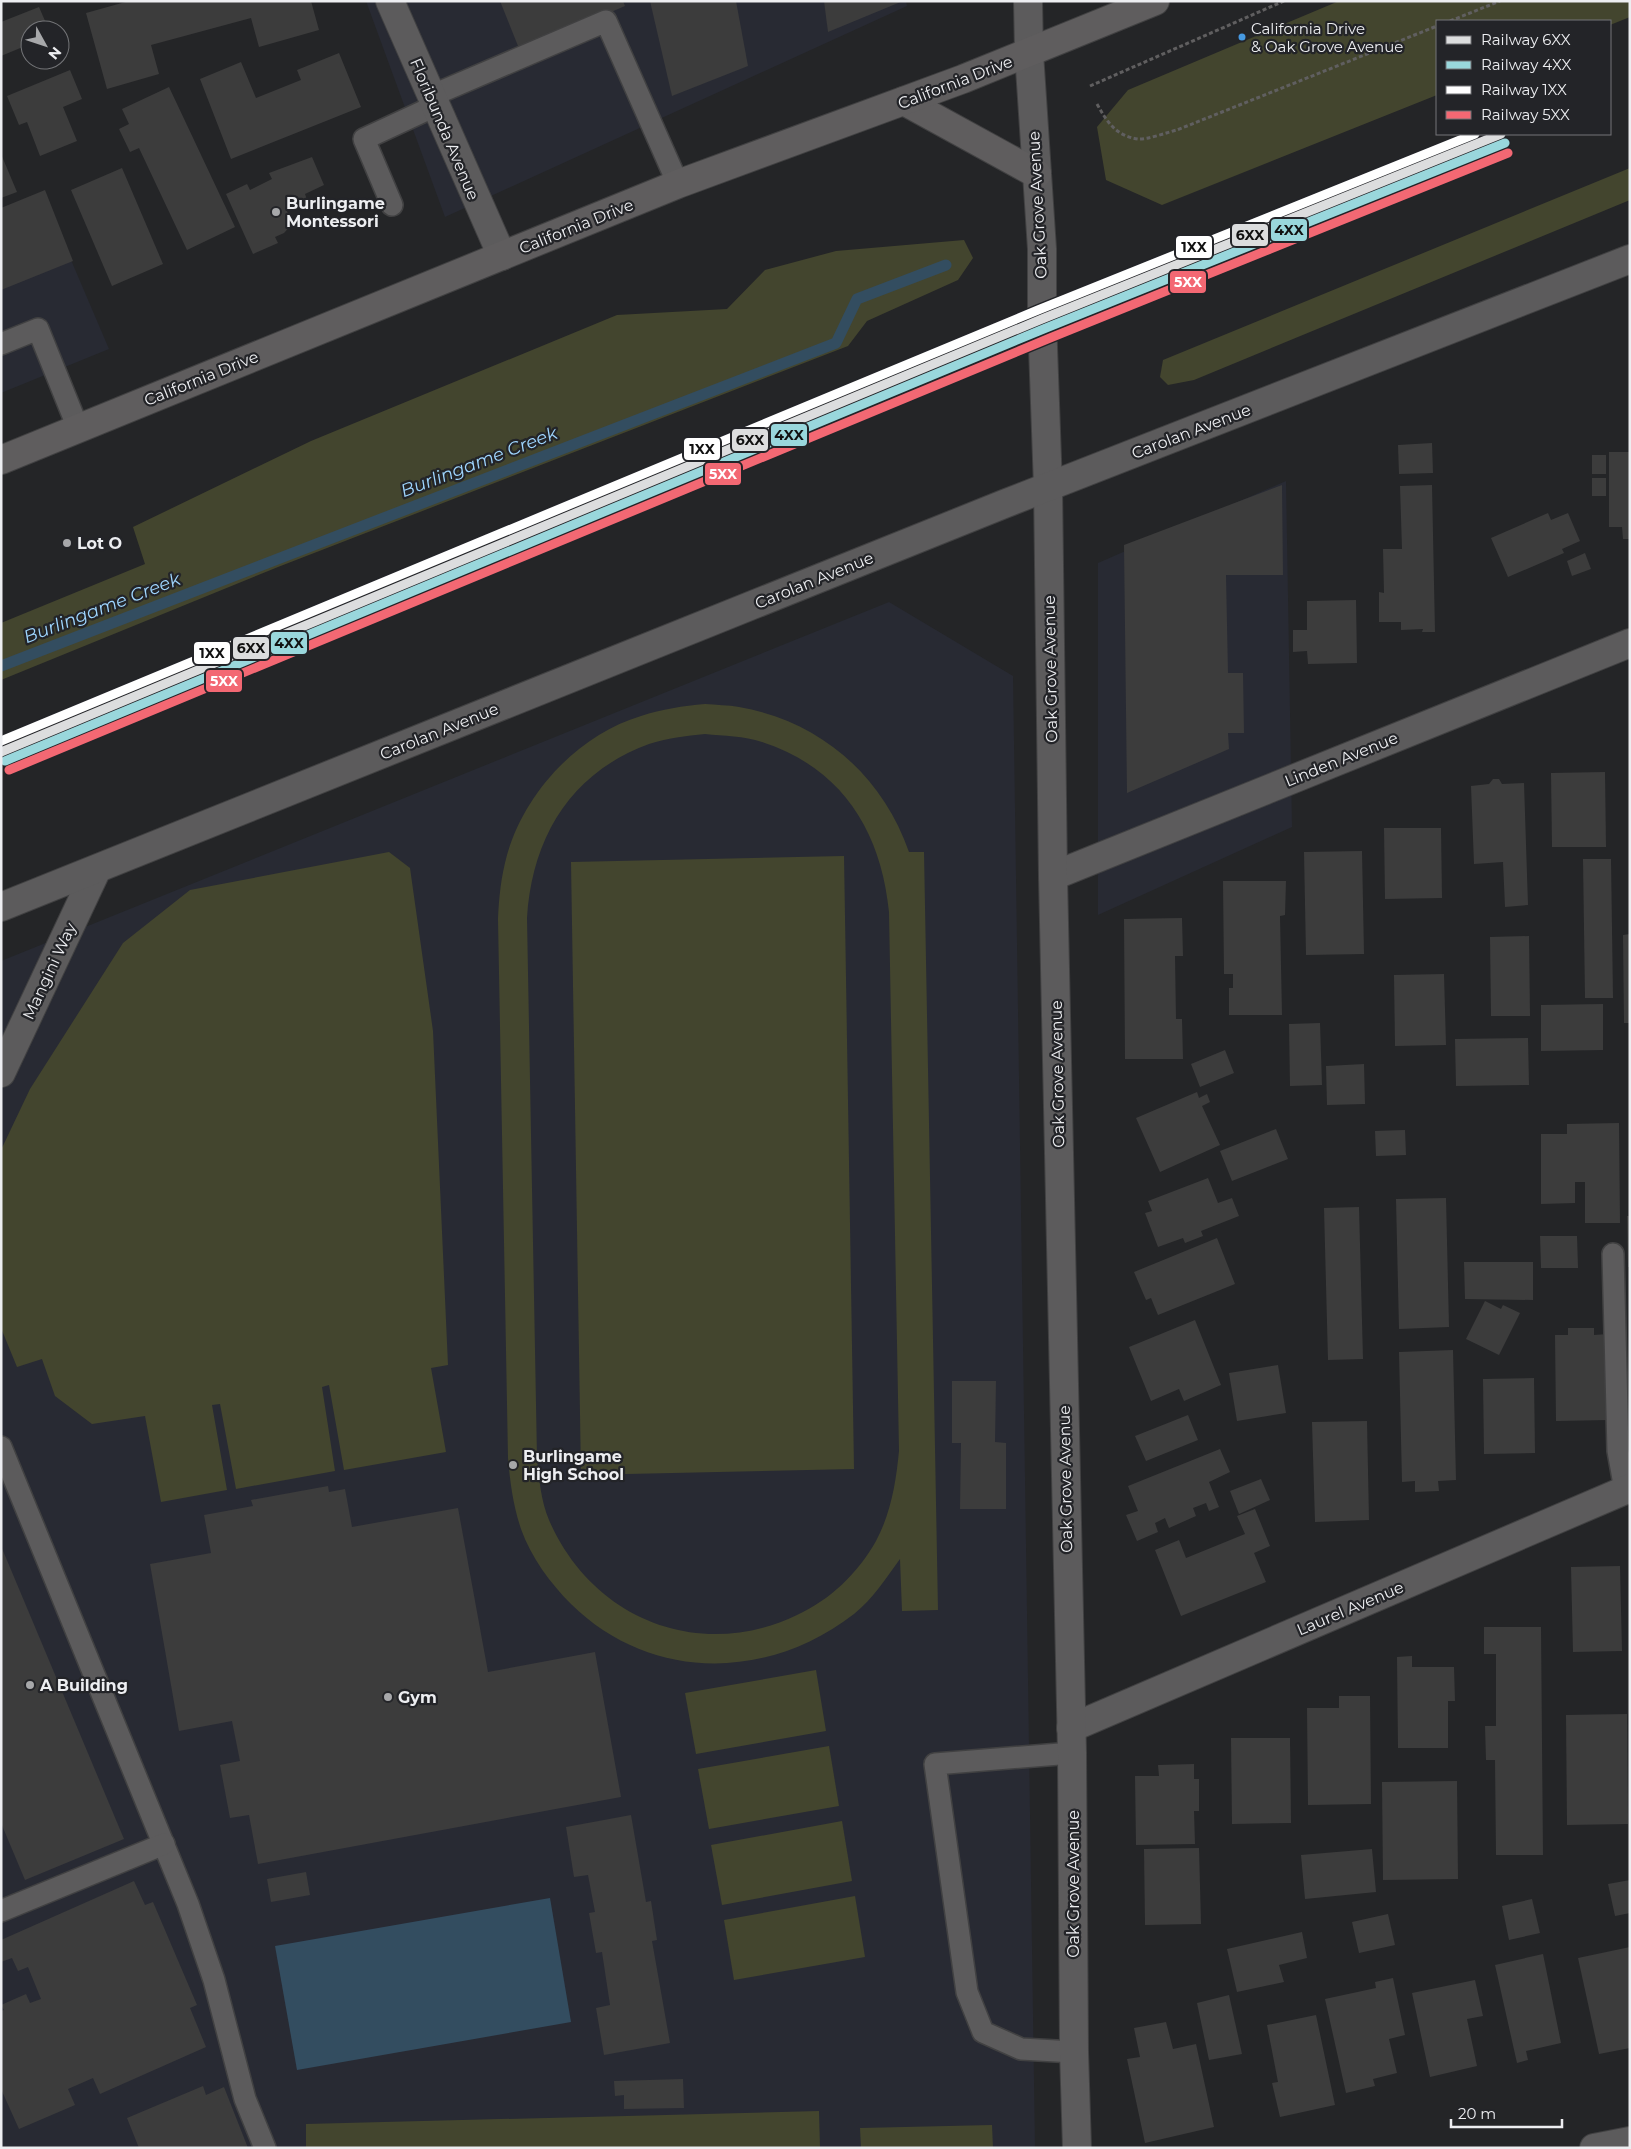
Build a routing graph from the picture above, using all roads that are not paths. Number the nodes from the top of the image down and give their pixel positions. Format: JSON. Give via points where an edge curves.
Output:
{"nodes":[{"id":1,"x":390,"y":1,"type":"edge"},
{"id":2,"x":1028,"y":1,"type":"edge"},
{"id":3,"x":1155,"y":1,"type":"edge"},
{"id":4,"x":1029,"y":54,"type":"junction"},
{"id":5,"x":433,"y":101,"type":"junction"},
{"id":6,"x":904,"y":101,"type":"junction"},
{"id":7,"x":1037,"y":174,"type":"junction"},
{"id":8,"x":678,"y":184,"type":"junction"},
{"id":9,"x":392,"y":205,"type":"dead end"},
{"id":10,"x":502,"y":256,"type":"junction"},
{"id":11,"x":1630,"y":259,"type":"edge"},
{"id":12,"x":1,"y":344,"type":"edge"},
{"id":13,"x":78,"y":428,"type":"junction"},
{"id":14,"x":1,"y":460,"type":"edge"},
{"id":15,"x":1048,"y":487,"type":"junction"},
{"id":16,"x":1630,"y":643,"type":"edge"},
{"id":17,"x":96,"y":869,"type":"junction"},
{"id":18,"x":1053,"y":876,"type":"junction"},
{"id":19,"x":1,"y":907,"type":"edge"},
{"id":20,"x":1,"y":1073,"type":"edge"},
{"id":21,"x":1613,"y":1254,"type":"dead end"},
{"id":22,"x":1,"y":1447,"type":"edge"},
{"id":23,"x":1627,"y":1489,"type":"edge"},
{"id":24,"x":1071,"y":1741,"type":"junction"},
{"id":25,"x":164,"y":1844,"type":"junction"},
{"id":26,"x":1,"y":1911,"type":"edge"},
{"id":27,"x":1074,"y":2052,"type":"junction"},
{"id":28,"x":1630,"y":2141,"type":"edge"},
{"id":29,"x":265,"y":2148,"type":"edge"},
{"id":30,"x":1076,"y":2148,"type":"edge"},
{"id":31,"x":1594,"y":2148,"type":"edge"}],
"edges":[{"from":1,"to":5,"type":"street","name":"Floribunda Avenue"},
{"from":2,"to":4,"type":"street","name":"Oak Grove Avenue"},
{"from":3,"to":4,"type":"main road","name":"California Drive"},
{"from":4,"to":6,"type":"main road","name":"California Drive"},
{"from":4,"to":7,"type":"street","name":"Oak Grove Avenue"},
{"from":5,"to":8,"type":"lane","via":[[606,21]]},
{"from":5,"to":9,"type":"lane","via":[[364,139]]},
{"from":5,"to":10,"type":"street","name":"Floribunda Avenue"},
{"from":6,"to":7,"type":"main road"},
{"from":6,"to":8,"type":"main road","name":"California Drive"},
{"from":7,"to":15,"type":"street","name":"Oak Grove Avenue"},
{"from":8,"to":10,"type":"main road","name":"California Drive"},
{"from":10,"to":13,"type":"main road","name":"California Drive"},
{"from":11,"to":15,"type":"street","name":"Carolan Avenue"},
{"from":12,"to":13,"type":"lane","via":[[38,329]]},
{"from":13,"to":14,"type":"main road","name":"California Drive"},
{"from":15,"to":17,"type":"street","name":"Carolan Avenue"},
{"from":15,"to":18,"type":"street","name":"Oak Grove Avenue"},
{"from":16,"to":18,"type":"street","name":"Linden Avenue"},
{"from":17,"to":19,"type":"street","name":"Carolan Avenue"},
{"from":17,"to":20,"type":"street","name":"Mangini Way"},
{"from":18,"to":24,"type":"street","name":"Oak Grove Avenue"},
{"from":21,"to":23,"type":"lane","via":[[1618,1451]]},
{"from":22,"to":25,"type":"lane"},
{"from":23,"to":24,"type":"street","name":"Laurel Avenue"},
{"from":24,"to":27,"type":"street","name":"Oak Grove Avenue"},
{"from":24,"to":27,"type":"lane","via":[[935,1764],[966,1992],[983,2032],[1021,2049]]},
{"from":25,"to":26,"type":"lane"},
{"from":25,"to":29,"type":"lane","via":[[214,1980],[245,2099]]},
{"from":27,"to":30,"type":"street","name":"Oak Grove Avenue"},
{"from":28,"to":31,"type":"street"}]}
